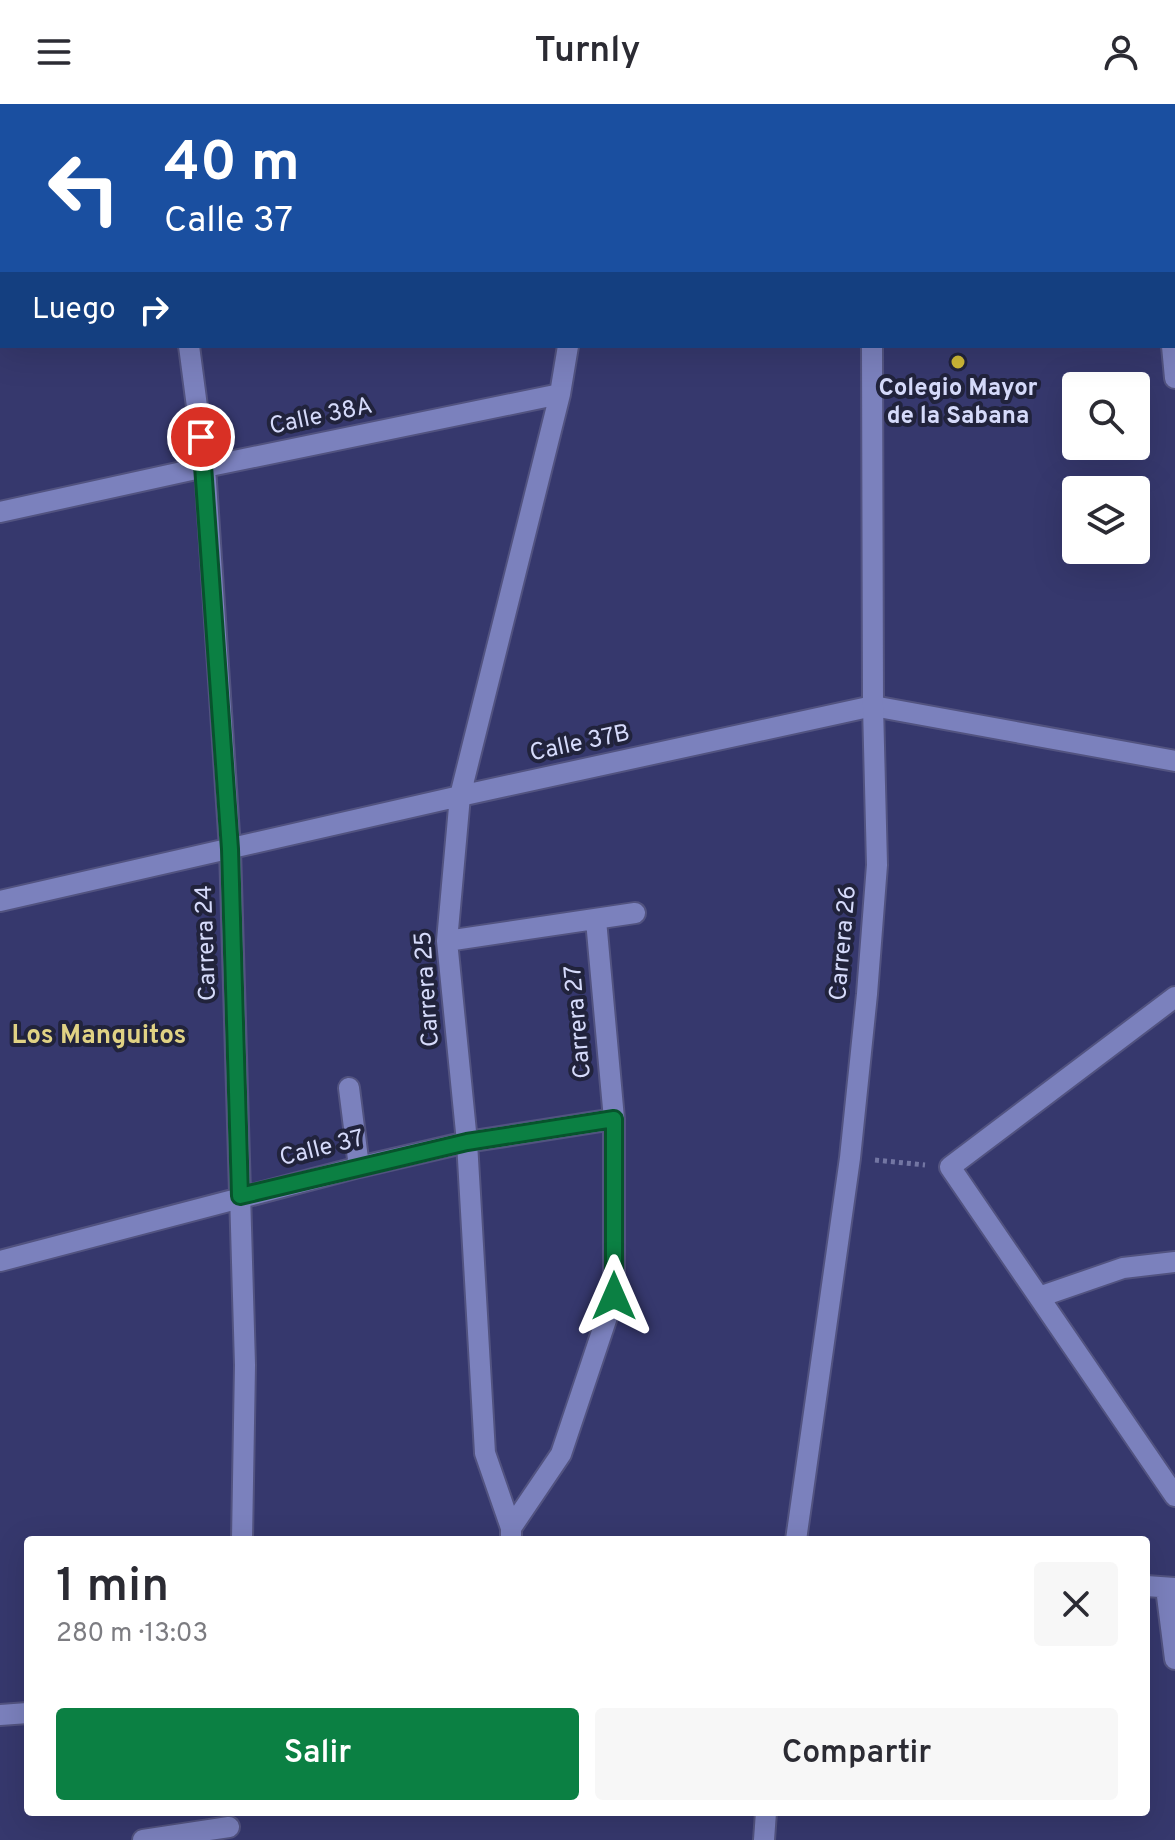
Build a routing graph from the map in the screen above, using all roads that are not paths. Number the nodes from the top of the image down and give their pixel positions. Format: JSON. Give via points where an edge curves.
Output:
{"nodes":[{"id":1,"x":189,"y":348,"type":"edge"},
{"id":2,"x":568,"y":348,"type":"edge"},
{"id":3,"x":872,"y":348,"type":"edge"},
{"id":4,"x":1172,"y":348,"type":"edge"},
{"id":5,"x":1175,"y":378,"type":"edge"},
{"id":6,"x":560,"y":394,"type":"junction"},
{"id":7,"x":205,"y":467,"type":"junction"},
{"id":8,"x":0,"y":512,"type":"edge"},
{"id":9,"x":873,"y":706,"type":"junction"},
{"id":10,"x":1175,"y":761,"type":"edge"},
{"id":11,"x":460,"y":796,"type":"junction"},
{"id":12,"x":230,"y":849,"type":"junction"},
{"id":13,"x":0,"y":901,"type":"edge"},
{"id":14,"x":635,"y":913,"type":"dead end"},
{"id":15,"x":596,"y":920,"type":"junction"},
{"id":16,"x":447,"y":941,"type":"junction"},
{"id":17,"x":1175,"y":997,"type":"edge"},
{"id":18,"x":349,"y":1088,"type":"dead end"},
{"id":19,"x":614,"y":1119,"type":"junction"},
{"id":20,"x":467,"y":1142,"type":"junction"},
{"id":21,"x":359,"y":1167,"type":"junction"},
{"id":22,"x":240,"y":1196,"type":"junction"},
{"id":23,"x":0,"y":1261,"type":"edge"},
{"id":24,"x":1175,"y":1262,"type":"edge"},
{"id":25,"x":1039,"y":1297,"type":"junction"},
{"id":26,"x":1175,"y":1496,"type":"edge"},
{"id":27,"x":511,"y":1534,"type":"edge"},
{"id":28,"x":242,"y":1536,"type":"edge"},
{"id":29,"x":797,"y":1536,"type":"edge"},
{"id":30,"x":1162,"y":1587,"type":"edge"},
{"id":31,"x":1175,"y":1659,"type":"edge"},
{"id":32,"x":24,"y":1713,"type":"edge"},
{"id":33,"x":0,"y":1715,"type":"edge"},
{"id":34,"x":766,"y":1816,"type":"edge"},
{"id":35,"x":229,"y":1826,"type":"edge"},
{"id":36,"x":143,"y":1840,"type":"edge"},
{"id":37,"x":764,"y":1840,"type":"edge"}],
"edges":[{"from":1,"to":7,"type":"street","name":"Carrera 24"},
{"from":2,"to":6,"type":"street","name":"Carrera 25"},
{"from":3,"to":9,"type":"street","name":"Carrera 26"},
{"from":4,"to":5,"type":"street"},
{"from":6,"to":7,"type":"street","name":"Calle 38A"},
{"from":6,"to":11,"type":"street","name":"Carrera 25"},
{"from":7,"to":8,"type":"street","name":"Calle 38A"},
{"from":7,"to":12,"type":"street","name":"Carrera 24"},
{"from":9,"to":10,"type":"street","name":"Calle 37B"},
{"from":9,"to":11,"type":"street","name":"Calle 37B"},
{"from":9,"to":29,"type":"street","name":"Carrera 26","via":[[877,865],[867,994],[850,1158]]},
{"from":11,"to":12,"type":"street","name":"Calle 37B"},
{"from":11,"to":16,"type":"street","name":"Carrera 25"},
{"from":12,"to":13,"type":"street","name":"Calle 37B"},
{"from":12,"to":22,"type":"street","name":"Carrera 24"},
{"from":14,"to":15,"type":"street"},
{"from":15,"to":16,"type":"street"},
{"from":15,"to":19,"type":"street","name":"Carrera 27"},
{"from":16,"to":20,"type":"street","name":"Carrera 25"},
{"from":17,"to":25,"type":"street","via":[[950,1167]]},
{"from":18,"to":21,"type":"street"},
{"from":19,"to":20,"type":"street","name":"Calle 37"},
{"from":19,"to":27,"type":"street","name":"Carrera 27","via":[[614,1296],[561,1454]]},
{"from":20,"to":21,"type":"street","name":"Calle 37"},
{"from":20,"to":27,"type":"street","name":"Carrera 25","via":[[485,1453]]},
{"from":21,"to":22,"type":"street","name":"Calle 37"},
{"from":22,"to":23,"type":"street","name":"Calle 37"},
{"from":22,"to":28,"type":"street","name":"Carrera 24"},
{"from":24,"to":25,"type":"street","via":[[1123,1268]]},
{"from":25,"to":26,"type":"street"},
{"from":30,"to":31,"type":"street"},
{"from":32,"to":33,"type":"street"},
{"from":34,"to":37,"type":"street"},
{"from":35,"to":36,"type":"street"}]}
